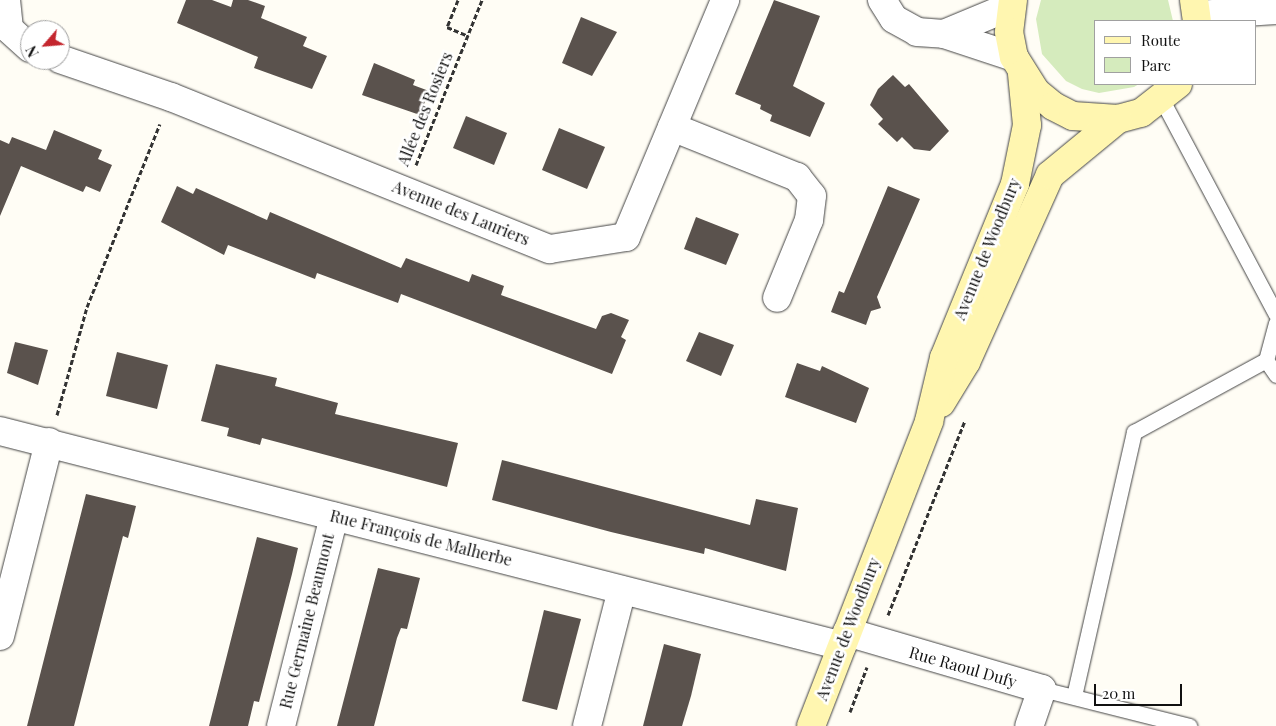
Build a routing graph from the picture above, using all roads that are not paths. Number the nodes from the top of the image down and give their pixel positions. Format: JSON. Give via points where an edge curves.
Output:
{"nodes":[{"id":1,"x":6,"y":0,"type":"edge"},
{"id":2,"x":725,"y":0,"type":"edge"},
{"id":3,"x":882,"y":0,"type":"edge"},
{"id":4,"x":1012,"y":3,"type":"edge"},
{"id":5,"x":1276,"y":10,"type":"edge"},
{"id":6,"x":1196,"y":12,"type":"edge"},
{"id":7,"x":944,"y":34,"type":"junction"},
{"id":8,"x":20,"y":39,"type":"edge"},
{"id":9,"x":70,"y":62,"type":"edge"},
{"id":10,"x":1018,"y":65,"type":"junction"},
{"id":11,"x":1170,"y":92,"type":"edge"},
{"id":12,"x":1118,"y":119,"type":"junction"},
{"id":13,"x":672,"y":127,"type":"junction"},
{"id":14,"x":777,"y":298,"type":"dead end"},
{"id":15,"x":1276,"y":314,"type":"edge"},
{"id":16,"x":1276,"y":323,"type":"edge"},
{"id":17,"x":1266,"y":360,"type":"junction"},
{"id":18,"x":1276,"y":376,"type":"edge"},
{"id":19,"x":929,"y":421,"type":"junction"},
{"id":20,"x":53,"y":430,"type":"junction"},
{"id":21,"x":0,"y":431,"type":"edge"},
{"id":22,"x":334,"y":517,"type":"junction"},
{"id":23,"x":622,"y":590,"type":"junction"},
{"id":24,"x":0,"y":636,"type":"edge"},
{"id":25,"x":845,"y":639,"type":"junction"},
{"id":26,"x":1042,"y":688,"type":"junction"},
{"id":27,"x":1074,"y":696,"type":"junction"},
{"id":28,"x":281,"y":726,"type":"edge"},
{"id":29,"x":587,"y":726,"type":"edge"},
{"id":30,"x":811,"y":726,"type":"edge"},
{"id":31,"x":1030,"y":726,"type":"edge"},
{"id":32,"x":1189,"y":726,"type":"edge"}],
"edges":[{"from":1,"to":8,"type":"street","via":[[9,29]]},
{"from":2,"to":13,"type":"street","name":"Avenue des Lauriers"},
{"from":3,"to":7,"type":"street","via":[[894,19],[916,32]]},
{"from":4,"to":7,"type":"street"},
{"from":4,"to":10,"type":"street","name":"Avenue de Woodbury","via":[[1009,32]]},
{"from":5,"to":6,"type":"street"},
{"from":7,"to":10,"type":"street"},
{"from":9,"to":13,"type":"street","name":"Avenue des Lauriers","via":[[171,97],[550,249],[626,237]]},
{"from":10,"to":12,"type":"street","name":"Avenue de Woodbury","via":[[1036,92],[1074,116]]},
{"from":10,"to":19,"type":"street","name":"Avenue de Woodbury","via":[[1027,125],[1023,154],[944,358]]},
{"from":11,"to":12,"type":"street","name":"Avenue de Woodbury"},
{"from":11,"to":15,"type":"lane"},
{"from":12,"to":19,"type":"street","name":"Avenue de Woodbury","via":[[1050,175],[966,362]]},
{"from":13,"to":14,"type":"street","via":[[796,177],[812,196],[809,220]]},
{"from":16,"to":17,"type":"lane"},
{"from":17,"to":18,"type":"lane"},
{"from":17,"to":27,"type":"lane","via":[[1134,432]]},
{"from":19,"to":25,"type":"street","name":"Avenue de Woodbury"},
{"from":20,"to":21,"type":"street","name":"Rue François de Malherbe"},
{"from":20,"to":22,"type":"street","name":"Rue François de Malherbe"},
{"from":20,"to":24,"type":"street"},
{"from":22,"to":23,"type":"street","name":"Rue François de Malherbe"},
{"from":22,"to":28,"type":"street","name":"Rue Germaine Beaumont"},
{"from":23,"to":25,"type":"street","name":"Rue François de Malherbe"},
{"from":23,"to":29,"type":"street"},
{"from":25,"to":26,"type":"street","name":"Rue Raoul Dufy"},
{"from":25,"to":30,"type":"street","name":"Avenue de Woodbury"},
{"from":26,"to":27,"type":"lane"},
{"from":26,"to":31,"type":"street"},
{"from":27,"to":32,"type":"lane"}]}
